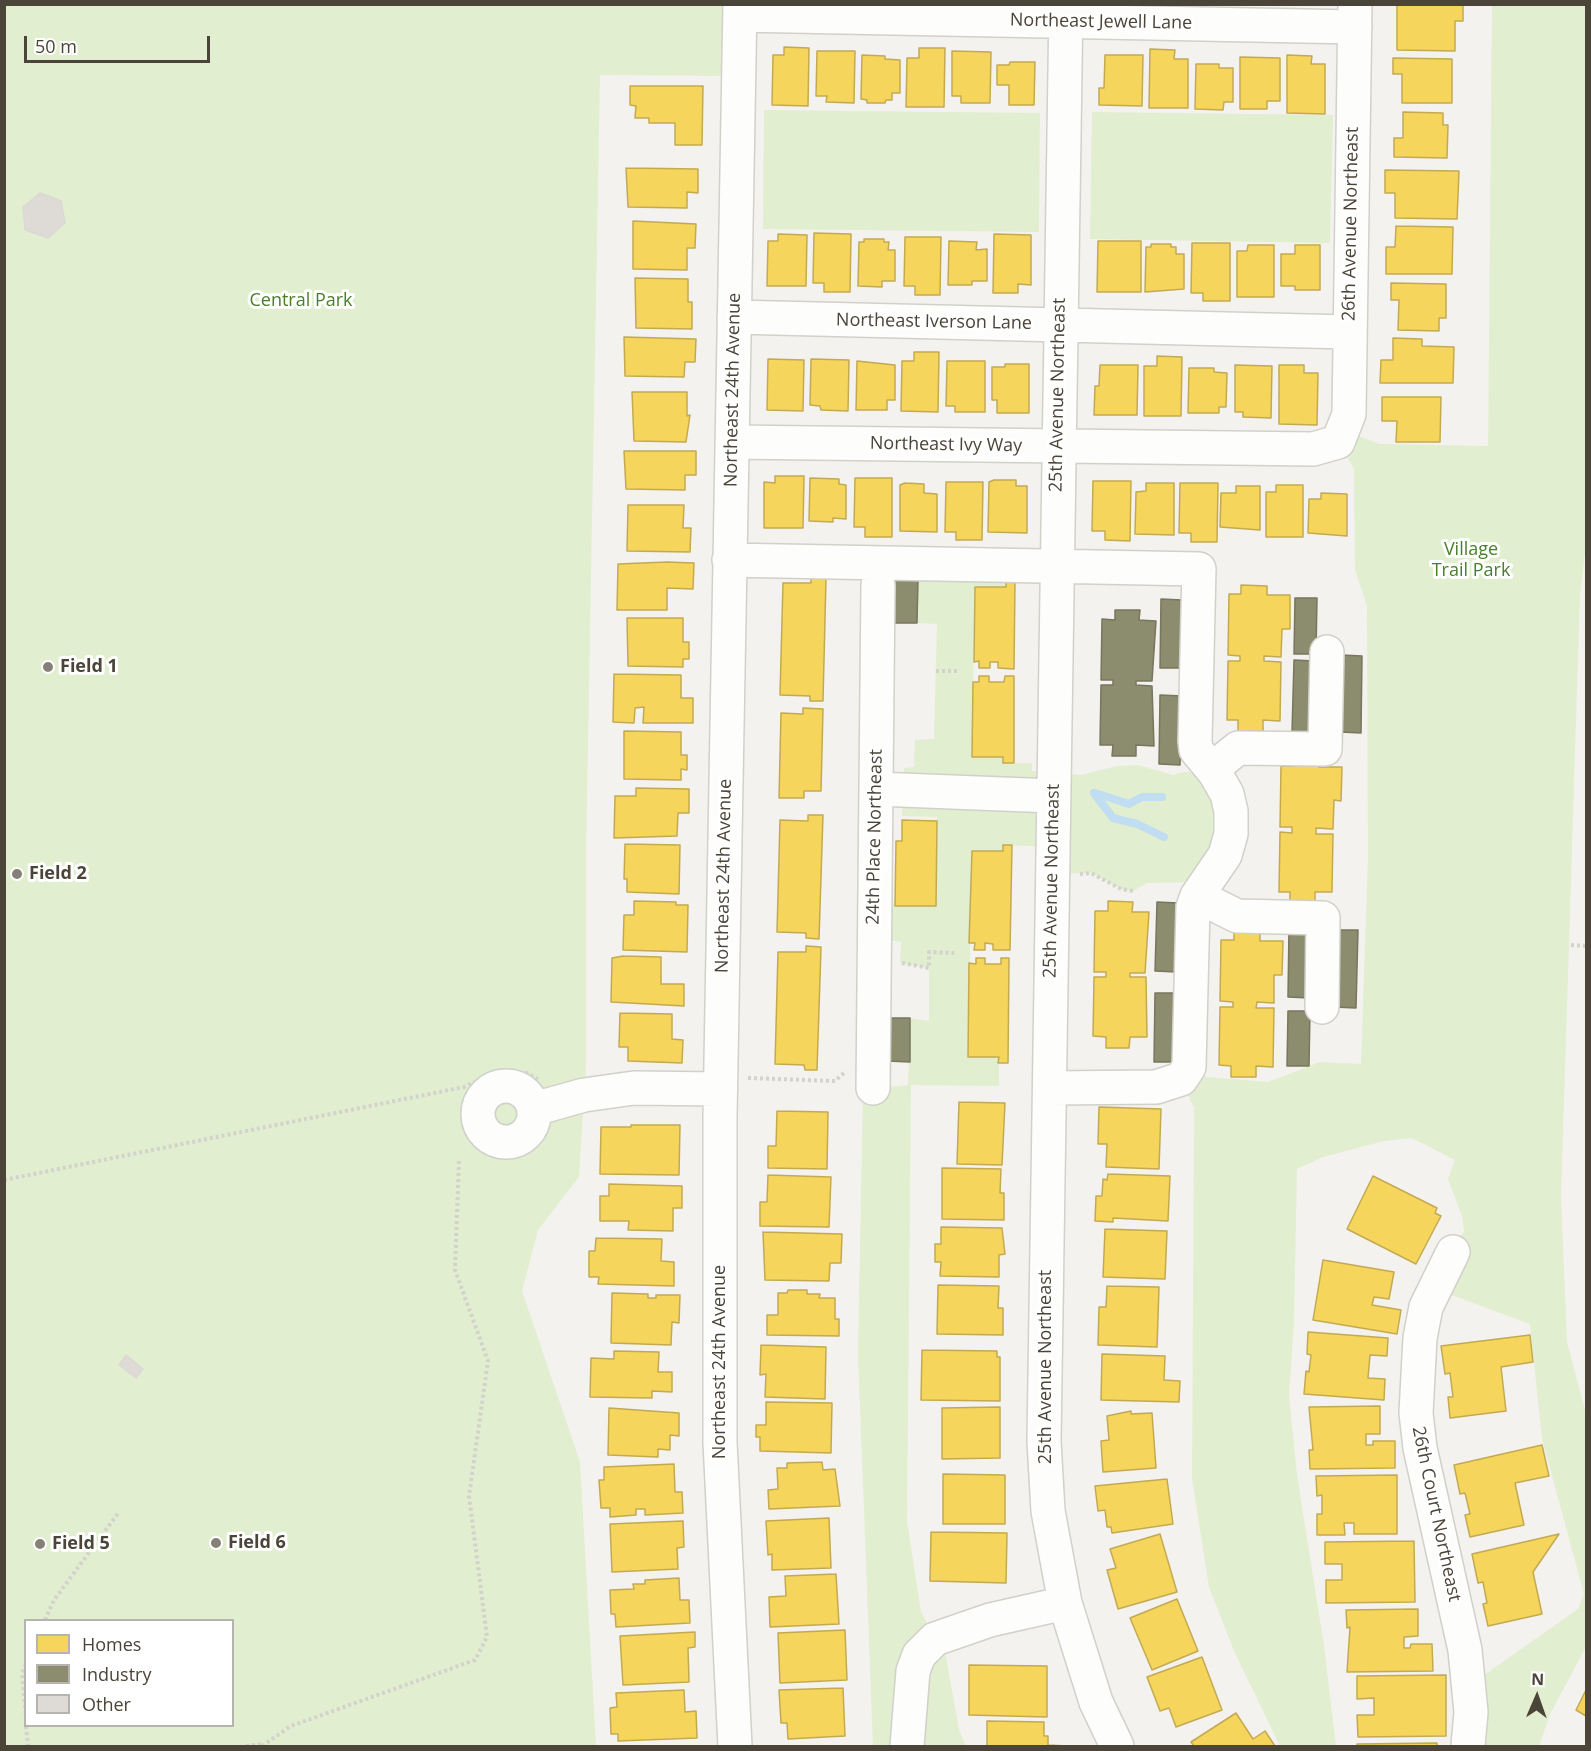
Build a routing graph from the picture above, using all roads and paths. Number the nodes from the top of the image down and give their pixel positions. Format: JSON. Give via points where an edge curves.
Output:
{"nodes":[{"id":1,"x":740,"y":10,"type":"edge"},
{"id":2,"x":1066,"y":13,"type":"edge"},
{"id":3,"x":1355,"y":16,"type":"edge"},
{"id":4,"x":734,"y":317,"type":"junction"},
{"id":5,"x":1059,"y":325,"type":"junction"},
{"id":6,"x":1349,"y":332,"type":"junction"},
{"id":7,"x":732,"y":442,"type":"junction"},
{"id":8,"x":1338,"y":442,"type":"joint"},
{"id":9,"x":1058,"y":447,"type":"junction"},
{"id":10,"x":729,"y":560,"type":"junction"},
{"id":11,"x":1056,"y":566,"type":"junction"},
{"id":12,"x":878,"y":585,"type":"dead end"},
{"id":13,"x":1327,"y":652,"type":"dead end"},
{"id":14,"x":936,"y":671,"type":"dead end"},
{"id":15,"x":960,"y":671,"type":"dead end"},
{"id":16,"x":1212,"y":769,"type":"junction"},
{"id":17,"x":876,"y":789,"type":"junction"},
{"id":18,"x":1053,"y":796,"type":"junction"},
{"id":19,"x":1079,"y":874,"type":"dead end"},
{"id":20,"x":1133,"y":891,"type":"dead end"},
{"id":21,"x":1197,"y":896,"type":"junction"},
{"id":22,"x":1571,"y":945,"type":"dead end"},
{"id":23,"x":1587,"y":945,"type":"edge"},
{"id":24,"x":954,"y":953,"type":"dead end"},
{"id":25,"x":874,"y":958,"type":"junction"},
{"id":26,"x":1322,"y":1007,"type":"dead end"},
{"id":27,"x":846,"y":1071,"type":"dead end"},
{"id":28,"x":734,"y":1084,"type":"junction"},
{"id":29,"x":873,"y":1088,"type":"dead end"},
{"id":30,"x":1050,"y":1088,"type":"junction"},
{"id":31,"x":539,"y":1095,"type":"joint"},
{"id":32,"x":459,"y":1160,"type":"dead end"},
{"id":33,"x":4,"y":1180,"type":"edge"},
{"id":34,"x":1453,"y":1252,"type":"dead end"},
{"id":35,"x":119,"y":1512,"type":"dead end"},
{"id":36,"x":1065,"y":1603,"type":"junction"},
{"id":37,"x":45,"y":1619,"type":"edge"},
{"id":38,"x":24,"y":1668,"type":"edge"},
{"id":39,"x":24,"y":1694,"type":"edge"},
{"id":40,"x":26,"y":1727,"type":"edge"},
{"id":41,"x":262,"y":1745,"type":"edge"},
{"id":42,"x":28,"y":1746,"type":"edge"},
{"id":43,"x":246,"y":1746,"type":"edge"},
{"id":44,"x":735,"y":1746,"type":"edge"},
{"id":45,"x":907,"y":1746,"type":"edge"},
{"id":46,"x":1118,"y":1746,"type":"edge"},
{"id":47,"x":1468,"y":1746,"type":"edge"}],
"edges":[{"from":1,"to":2,"type":"street","name":"Northeast Jewell Lane"},
{"from":1,"to":4,"type":"street","name":"Northeast 24th Avenue"},
{"from":2,"to":3,"type":"street","name":"Northeast Jewell Lane"},
{"from":2,"to":5,"type":"street","name":"25th Avenue Northeast"},
{"from":3,"to":6,"type":"street","name":"26th Avenue Northeast"},
{"from":4,"to":5,"type":"street","name":"Northeast Iverson Lane"},
{"from":4,"to":7,"type":"street","name":"Northeast 24th Avenue"},
{"from":5,"to":6,"type":"street","name":"Northeast Iverson Lane"},
{"from":5,"to":9,"type":"street","name":"25th Avenue Northeast"},
{"from":6,"to":8,"type":"street","name":"26th Avenue Northeast","via":[[1349,414]]},
{"from":7,"to":9,"type":"street","name":"Northeast Ivy Way"},
{"from":7,"to":10,"type":"street","name":"Northeast 24th Avenue"},
{"from":8,"to":9,"type":"street","name":"Northeast Ivy Way","via":[[1313,449]]},
{"from":9,"to":11,"type":"street","name":"25th Avenue Northeast"},
{"from":10,"to":11,"type":"street"},
{"from":10,"to":28,"type":"street","name":"Northeast 24th Avenue"},
{"from":11,"to":16,"type":"street","via":[[1199,569],[1195,741],[1196,750]]},
{"from":11,"to":18,"type":"street","name":"25th Avenue Northeast"},
{"from":12,"to":17,"type":"street","name":"24th Place Northeast"},
{"from":13,"to":16,"type":"street","via":[[1325,749],[1238,748]]},
{"from":14,"to":15,"type":"path"},
{"from":16,"to":21,"type":"street","via":[[1232,811],[1231,834],[1225,855]]},
{"from":17,"to":18,"type":"street"},
{"from":17,"to":25,"type":"street","name":"24th Place Northeast"},
{"from":18,"to":30,"type":"street","name":"25th Avenue Northeast"},
{"from":19,"to":20,"type":"path","via":[[1091,873]]},
{"from":21,"to":26,"type":"street","via":[[1237,916],[1323,918]]},
{"from":21,"to":30,"type":"street","via":[[1193,907],[1189,1067],[1181,1079],[1156,1087]]},
{"from":22,"to":23,"type":"path"},
{"from":24,"to":25,"type":"path","via":[[929,952],[929,968]]},
{"from":25,"to":29,"type":"street","name":"24th Place Northeast"},
{"from":27,"to":28,"type":"path","via":[[835,1081]]},
{"from":28,"to":31,"type":"street"},
{"from":28,"to":44,"type":"street","name":"Northeast 24th Avenue","via":[[720,1442]]},
{"from":30,"to":36,"type":"street","name":"25th Avenue Northeast","via":[[1044,1441],[1048,1511]]},
{"from":31,"to":33,"type":"path","via":[[527,1073],[498,1071],[465,1087]]},
{"from":32,"to":41,"type":"path","via":[[455,1270],[488,1361],[470,1496],[487,1637],[476,1660],[291,1726]]},
{"from":34,"to":47,"type":"street","name":"26th Court Northeast","via":[[1426,1307],[1420,1338],[1416,1413],[1420,1448],[1464,1650],[1471,1712]]},
{"from":35,"to":37,"type":"path","via":[[54,1600]]},
{"from":36,"to":45,"type":"street","via":[[990,1620],[935,1639],[919,1655],[913,1671]]},
{"from":36,"to":46,"type":"street","name":"25th Avenue Northeast","via":[[1096,1701]]},
{"from":38,"to":39,"type":"path"},
{"from":40,"to":42,"type":"path"},
{"from":41,"to":43,"type":"path"}]}
